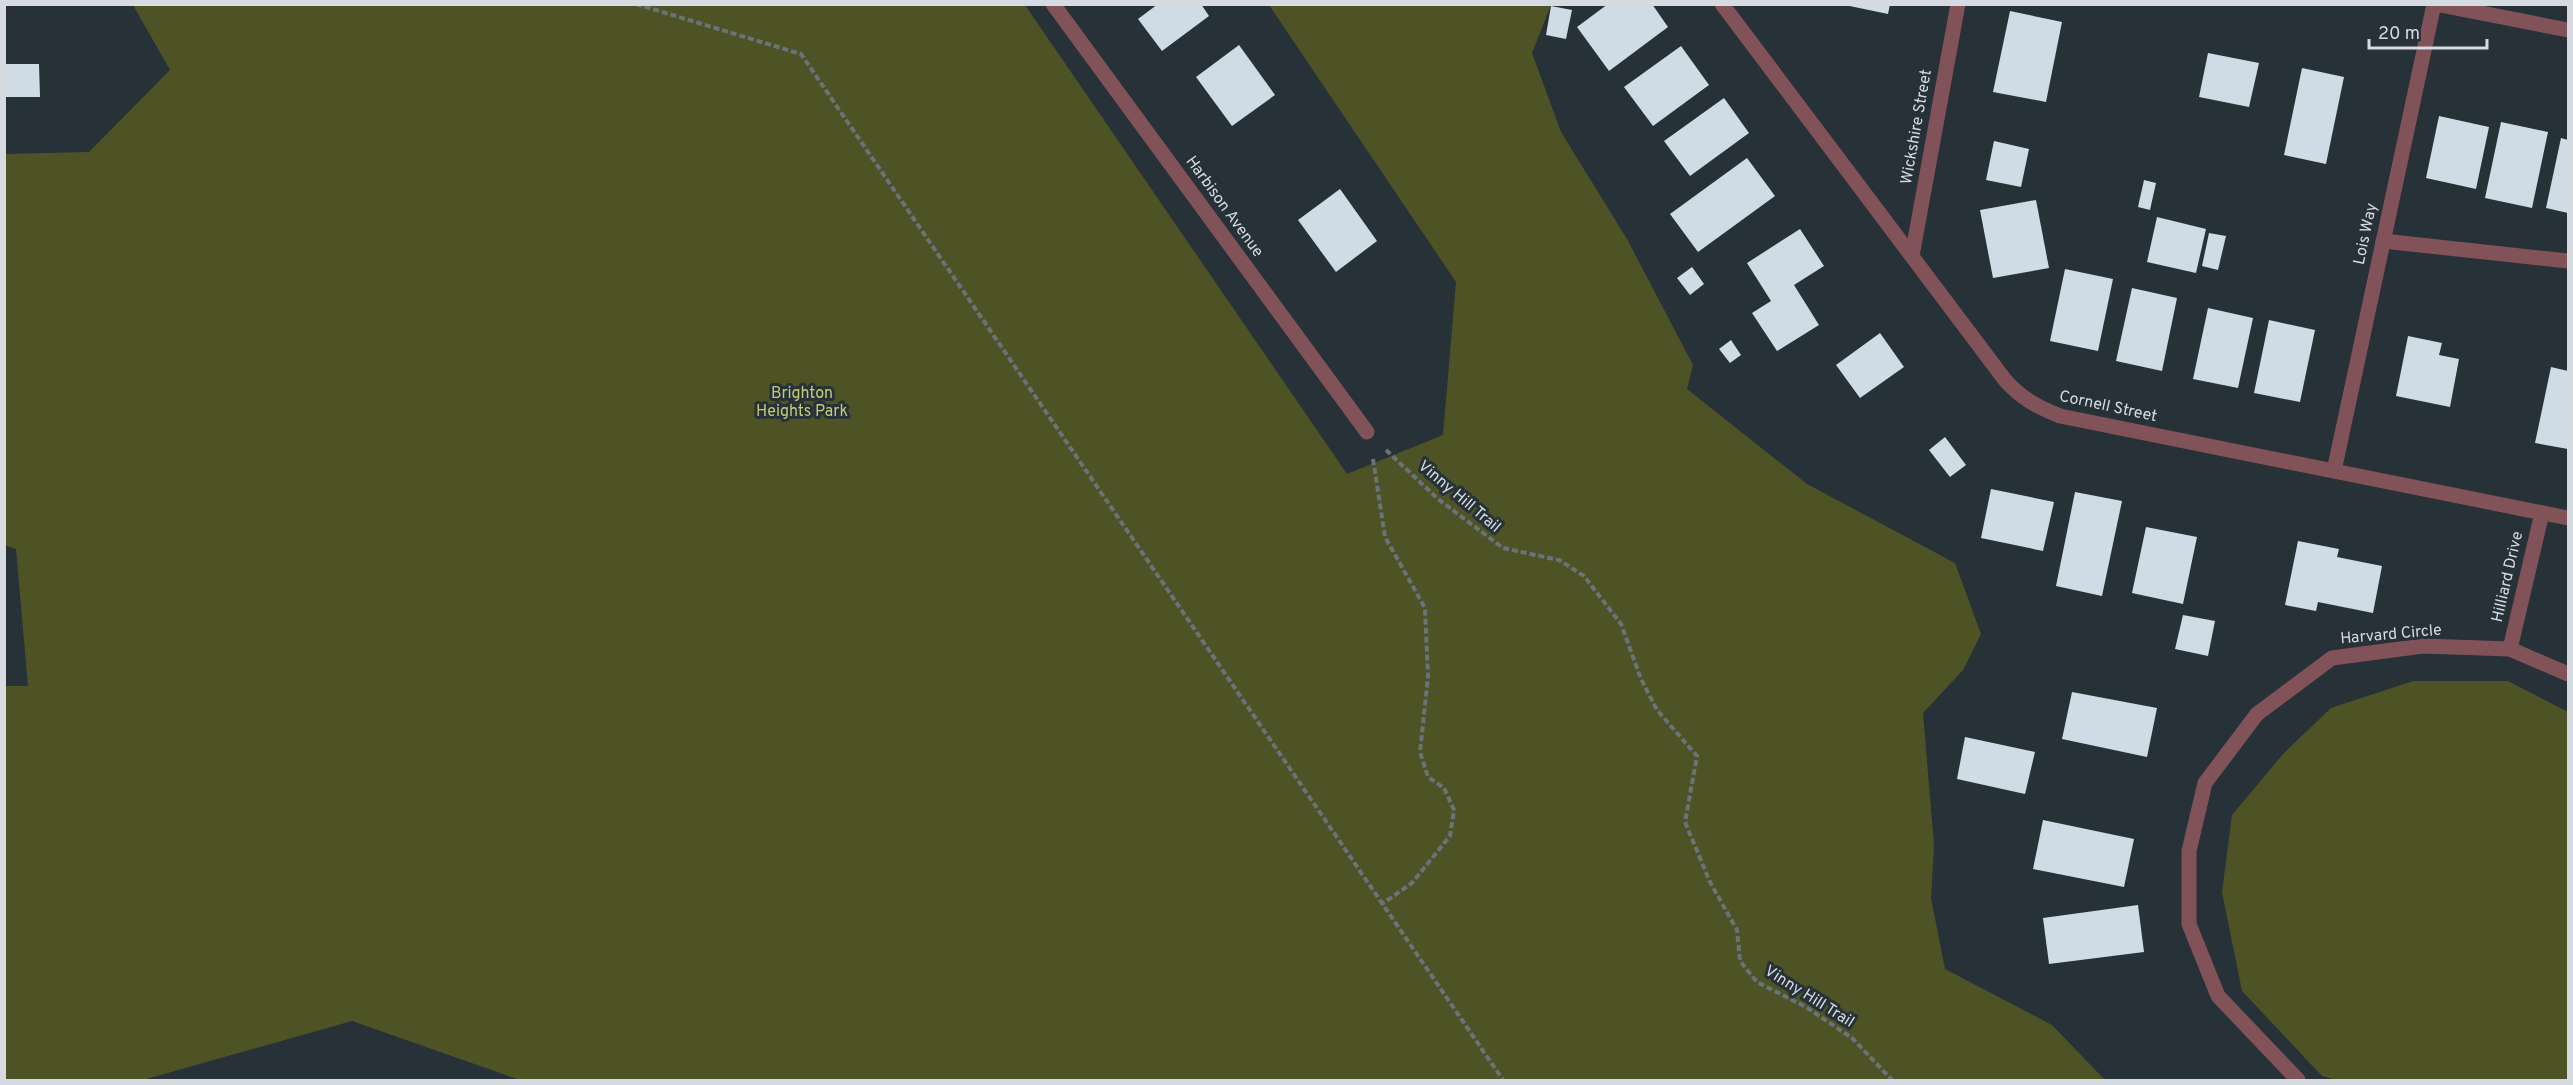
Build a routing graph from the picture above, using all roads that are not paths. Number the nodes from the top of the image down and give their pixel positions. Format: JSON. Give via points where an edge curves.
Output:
{"nodes":[{"id":1,"x":1053,"y":4,"type":"edge"},
{"id":2,"x":1722,"y":4,"type":"edge"},
{"id":3,"x":1958,"y":4,"type":"edge"},
{"id":4,"x":2434,"y":4,"type":"edge"},
{"id":5,"x":2568,"y":30,"type":"edge"},
{"id":6,"x":2383,"y":241,"type":"junction"},
{"id":7,"x":1912,"y":256,"type":"junction"},
{"id":8,"x":2568,"y":261,"type":"edge"},
{"id":9,"x":1367,"y":432,"type":"road end"},
{"id":10,"x":2334,"y":471,"type":"junction"},
{"id":11,"x":2542,"y":513,"type":"junction"},
{"id":12,"x":2568,"y":518,"type":"edge"},
{"id":13,"x":2510,"y":649,"type":"junction"},
{"id":14,"x":2568,"y":674,"type":"edge"},
{"id":15,"x":2298,"y":1080,"type":"edge"}],
"edges":[{"from":1,"to":9,"type":"street","name":"Harbison Avenue"},
{"from":2,"to":7,"type":"street","name":"Cornell Street"},
{"from":3,"to":7,"type":"street","name":"Wickshire Street"},
{"from":4,"to":5,"type":"street"},
{"from":4,"to":6,"type":"street","name":"Lois Way"},
{"from":6,"to":8,"type":"street"},
{"from":6,"to":10,"type":"street","name":"Lois Way"},
{"from":7,"to":10,"type":"street","name":"Cornell Street","via":[[2005,380],[2036,407],[2060,416]]},
{"from":10,"to":11,"type":"street","name":"Cornell Street"},
{"from":11,"to":12,"type":"street","name":"Cornell Street"},
{"from":11,"to":13,"type":"street","name":"Hilliard Drive"},
{"from":13,"to":14,"type":"street","name":"Harvard Circle"},
{"from":13,"to":15,"type":"street","name":"Harvard Circle","via":[[2423,646],[2332,658],[2257,714],[2205,783],[2189,851],[2189,924],[2218,996]]}]}
